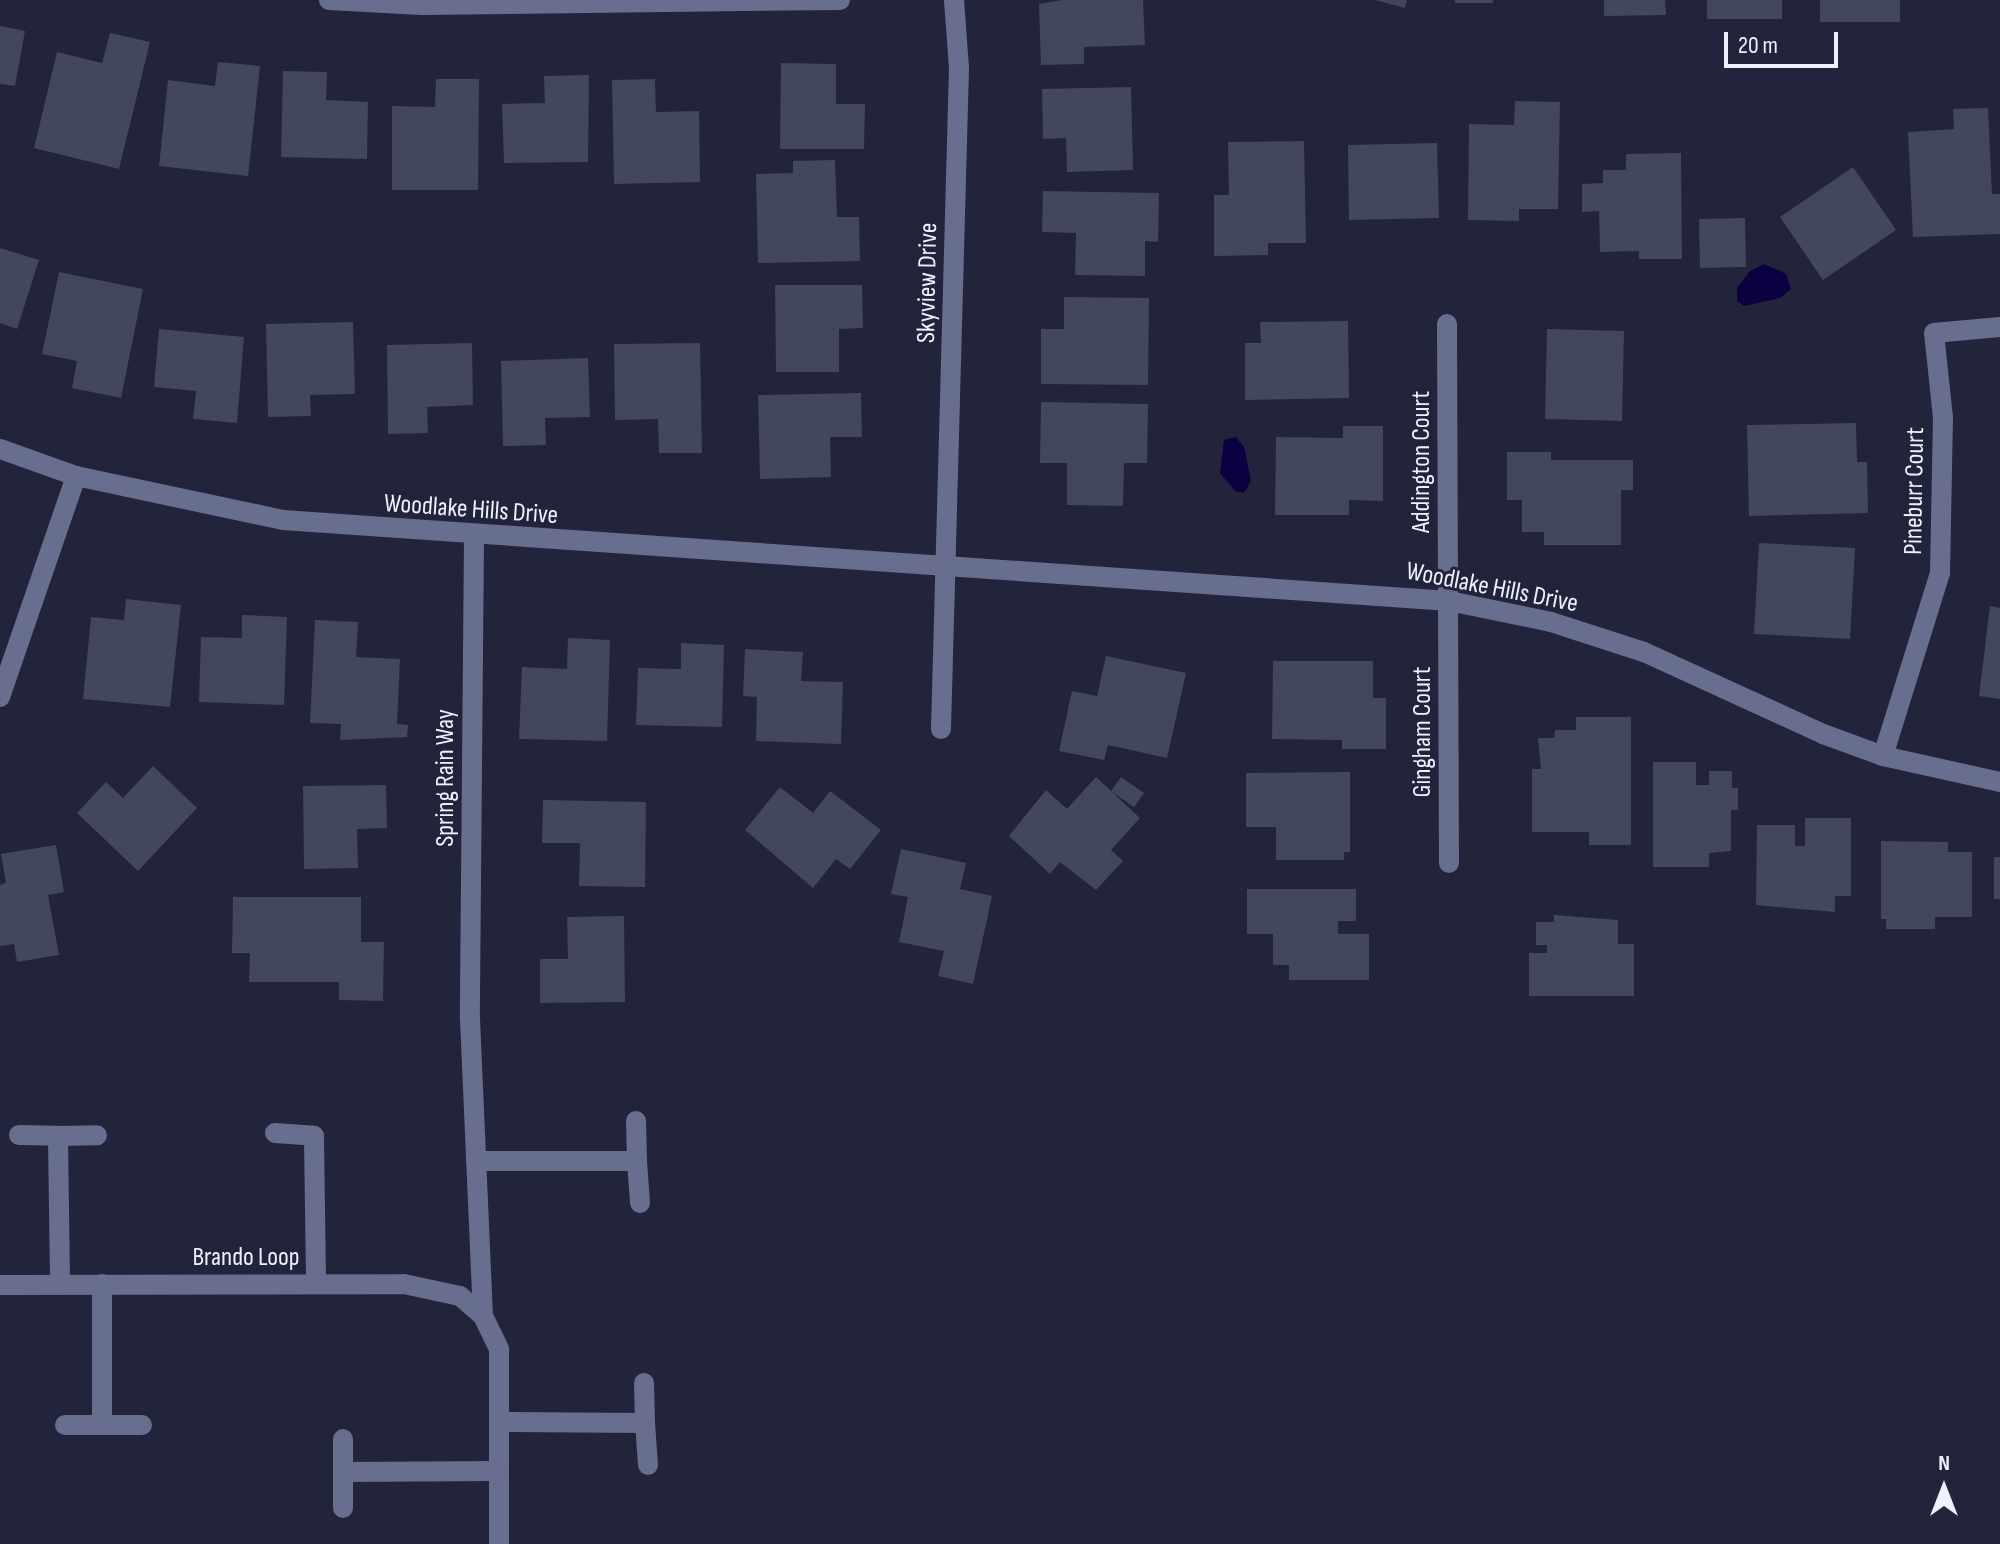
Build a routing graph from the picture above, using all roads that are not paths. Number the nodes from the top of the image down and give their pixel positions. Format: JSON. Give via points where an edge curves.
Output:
{"nodes":[{"id":1,"x":329,"y":0,"type":"edge"},
{"id":2,"x":840,"y":0,"type":"edge"},
{"id":3,"x":954,"y":0,"type":"edge"},
{"id":4,"x":1447,"y":324,"type":"dead end"},
{"id":5,"x":2000,"y":327,"type":"edge"},
{"id":6,"x":0,"y":449,"type":"edge"},
{"id":7,"x":76,"y":476,"type":"junction"},
{"id":8,"x":474,"y":537,"type":"junction"},
{"id":9,"x":947,"y":567,"type":"junction"},
{"id":10,"x":1449,"y":601,"type":"junction"},
{"id":11,"x":0,"y":697,"type":"edge"},
{"id":12,"x":941,"y":729,"type":"dead end"},
{"id":13,"x":1883,"y":756,"type":"junction"},
{"id":14,"x":2000,"y":782,"type":"edge"},
{"id":15,"x":1449,"y":863,"type":"dead end"},
{"id":16,"x":636,"y":1121,"type":"dead end"},
{"id":17,"x":275,"y":1133,"type":"dead end"},
{"id":18,"x":19,"y":1135,"type":"dead end"},
{"id":19,"x":97,"y":1135,"type":"dead end"},
{"id":20,"x":58,"y":1136,"type":"junction"},
{"id":21,"x":476,"y":1161,"type":"junction"},
{"id":22,"x":637,"y":1161,"type":"junction"},
{"id":23,"x":640,"y":1203,"type":"dead end"},
{"id":24,"x":60,"y":1284,"type":"junction"},
{"id":25,"x":102,"y":1284,"type":"junction"},
{"id":26,"x":316,"y":1284,"type":"junction"},
{"id":27,"x":0,"y":1285,"type":"edge"},
{"id":28,"x":483,"y":1316,"type":"junction"},
{"id":29,"x":644,"y":1383,"type":"dead end"},
{"id":30,"x":499,"y":1422,"type":"junction"},
{"id":31,"x":645,"y":1423,"type":"junction"},
{"id":32,"x":65,"y":1425,"type":"dead end"},
{"id":33,"x":102,"y":1425,"type":"junction"},
{"id":34,"x":142,"y":1425,"type":"dead end"},
{"id":35,"x":343,"y":1439,"type":"dead end"},
{"id":36,"x":648,"y":1465,"type":"dead end"},
{"id":37,"x":498,"y":1471,"type":"junction"},
{"id":38,"x":343,"y":1472,"type":"junction"},
{"id":39,"x":343,"y":1508,"type":"dead end"},
{"id":40,"x":499,"y":1544,"type":"edge"}],
"edges":[{"from":1,"to":2,"type":"street","via":[[422,5]]},
{"from":3,"to":9,"type":"street","name":"Skyview Drive","via":[[959,68]]},
{"from":4,"to":10,"type":"street","name":"Addington Court"},
{"from":5,"to":13,"type":"street","name":"Pineburr Court","via":[[1934,333],[1943,418],[1940,573]]},
{"from":6,"to":7,"type":"street","name":"Woodlake Hills Drive"},
{"from":7,"to":8,"type":"street","name":"Woodlake Hills Drive","via":[[283,520]]},
{"from":7,"to":11,"type":"street"},
{"from":8,"to":9,"type":"street","name":"Woodlake Hills Drive"},
{"from":8,"to":21,"type":"street","name":"Spring Rain Way","via":[[470,1019]]},
{"from":9,"to":10,"type":"street","name":"Woodlake Hills Drive"},
{"from":9,"to":12,"type":"street"},
{"from":10,"to":13,"type":"street","name":"Woodlake Hills Drive","via":[[1551,622],[1644,652]]},
{"from":10,"to":15,"type":"street","name":"Gingham Court"},
{"from":13,"to":14,"type":"street","name":"Woodlake Hills Drive"},
{"from":16,"to":22,"type":"street"},
{"from":17,"to":26,"type":"street","via":[[314,1136]]},
{"from":18,"to":20,"type":"street"},
{"from":19,"to":20,"type":"street"},
{"from":20,"to":24,"type":"street"},
{"from":21,"to":22,"type":"street"},
{"from":21,"to":28,"type":"street"},
{"from":22,"to":23,"type":"street"},
{"from":24,"to":25,"type":"street","name":"Brando Loop"},
{"from":24,"to":27,"type":"street","name":"Brando Loop"},
{"from":25,"to":26,"type":"street","name":"Brando Loop"},
{"from":25,"to":33,"type":"street"},
{"from":26,"to":28,"type":"street","name":"Brando Loop","via":[[404,1284],[460,1296]]},
{"from":28,"to":30,"type":"street","via":[[499,1349]]},
{"from":29,"to":31,"type":"street"},
{"from":30,"to":31,"type":"street"},
{"from":30,"to":37,"type":"street"},
{"from":31,"to":36,"type":"street"},
{"from":32,"to":33,"type":"street"},
{"from":33,"to":34,"type":"street"},
{"from":35,"to":38,"type":"street"},
{"from":37,"to":38,"type":"street"},
{"from":37,"to":40,"type":"street"},
{"from":38,"to":39,"type":"street"}]}
